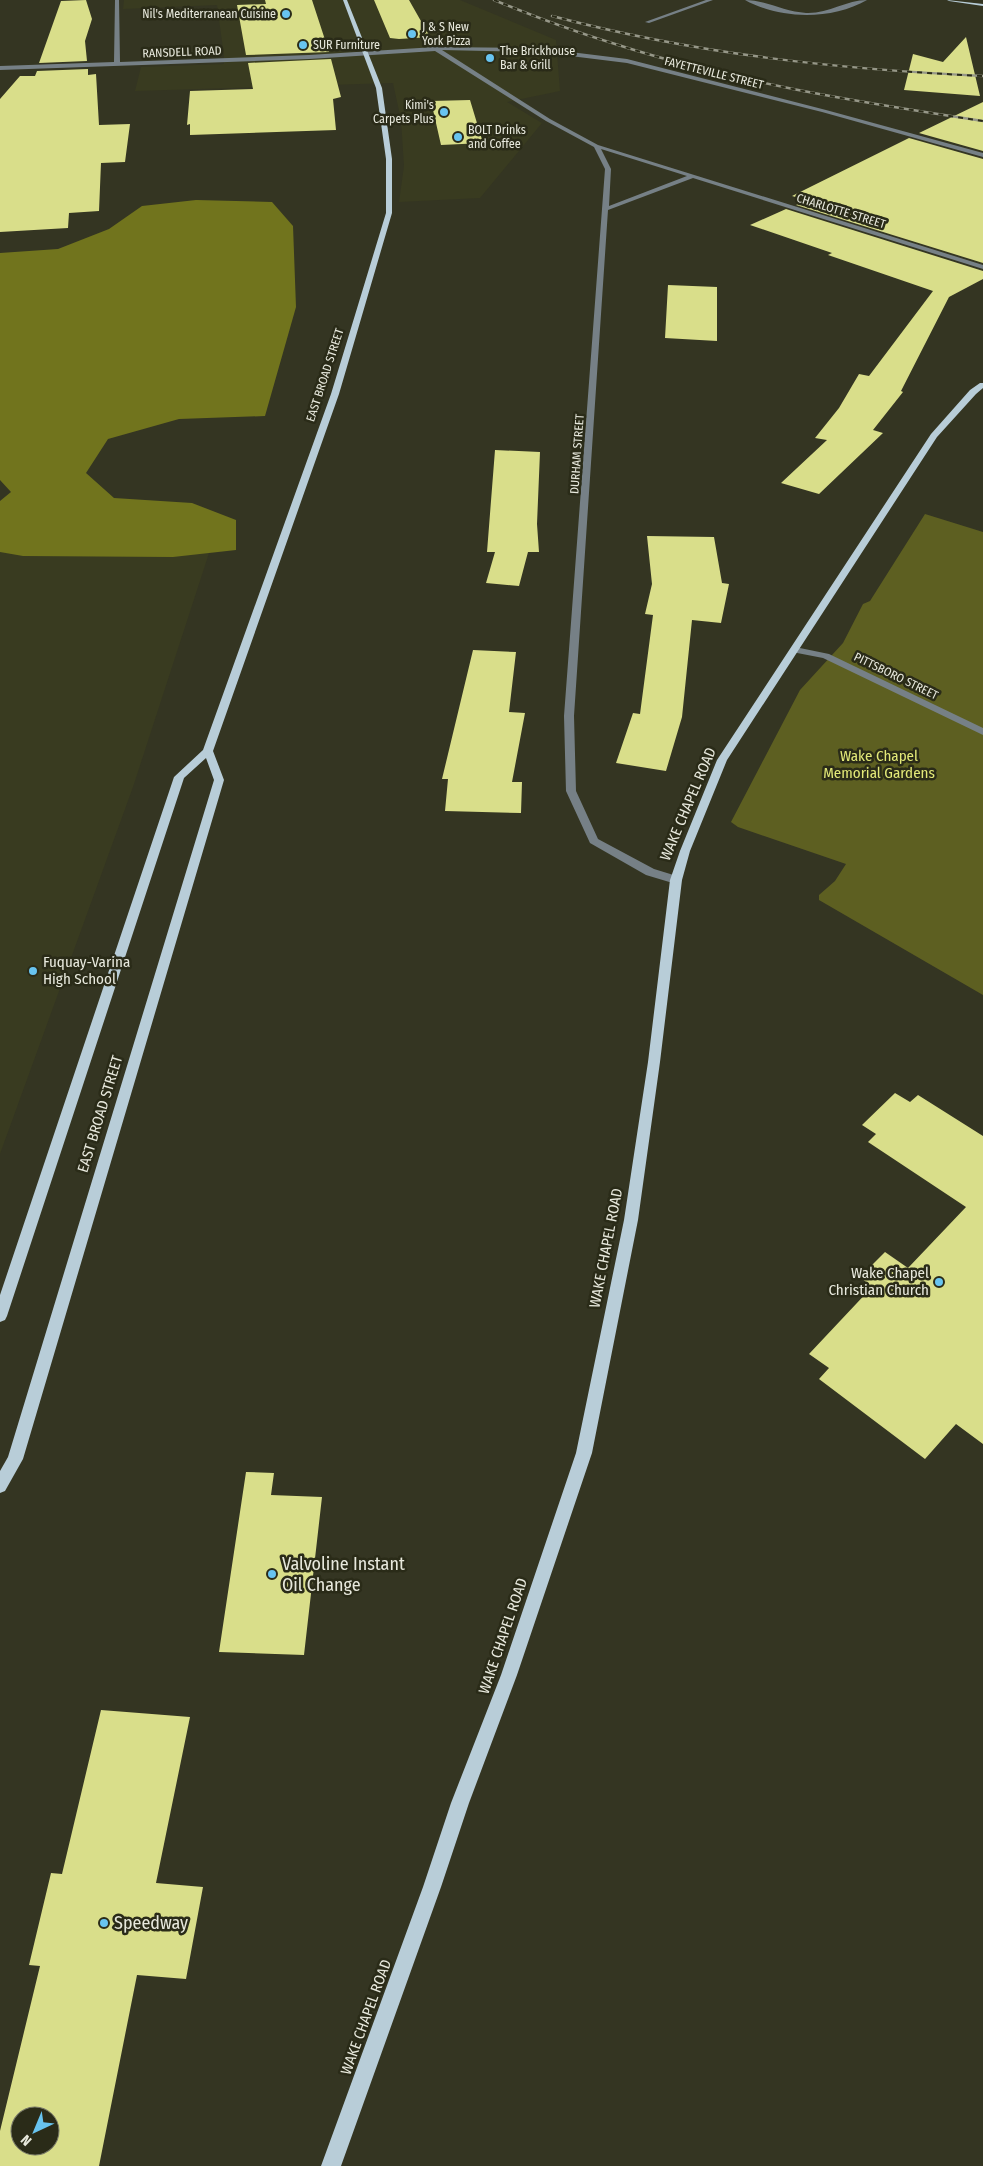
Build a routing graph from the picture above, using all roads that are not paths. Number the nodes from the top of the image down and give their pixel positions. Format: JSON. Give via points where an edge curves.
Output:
{"nodes":[{"id":1,"x":117,"y":0,"type":"edge"},
{"id":2,"x":345,"y":0,"type":"edge"},
{"id":3,"x":711,"y":0,"type":"edge"},
{"id":4,"x":747,"y":0,"type":"edge"},
{"id":5,"x":865,"y":0,"type":"edge"},
{"id":6,"x":949,"y":0,"type":"edge"},
{"id":7,"x":983,"y":5,"type":"edge"},
{"id":8,"x":647,"y":22,"type":"dead end"},
{"id":9,"x":435,"y":48,"type":"junction"},
{"id":10,"x":364,"y":53,"type":"junction"},
{"id":11,"x":117,"y":64,"type":"junction"},
{"id":12,"x":0,"y":68,"type":"edge"},
{"id":13,"x":596,"y":146,"type":"junction"},
{"id":14,"x":983,"y":155,"type":"edge"},
{"id":15,"x":693,"y":176,"type":"junction"},
{"id":16,"x":606,"y":209,"type":"junction"},
{"id":17,"x":983,"y":267,"type":"edge"},
{"id":18,"x":983,"y":385,"type":"edge"},
{"id":19,"x":795,"y":650,"type":"junction"},
{"id":20,"x":983,"y":732,"type":"edge"},
{"id":21,"x":208,"y":751,"type":"junction"},
{"id":22,"x":676,"y":880,"type":"junction"},
{"id":23,"x":0,"y":1316,"type":"edge"},
{"id":24,"x":0,"y":1486,"type":"edge"},
{"id":25,"x":331,"y":2166,"type":"edge"}],
"edges":[{"from":1,"to":11,"type":"street"},
{"from":2,"to":10,"type":"main road","name":"EAST BROAD STREET"},
{"from":3,"to":8,"type":"street"},
{"from":4,"to":5,"type":"street","via":[[788,12],[813,15]]},
{"from":6,"to":7,"type":"main road"},
{"from":9,"to":10,"type":"street","name":"FAYETTEVILLE STREET"},
{"from":9,"to":13,"type":"street","via":[[548,120]]},
{"from":9,"to":14,"type":"street","name":"FAYETTEVILLE STREET","via":[[538,50],[626,61]]},
{"from":10,"to":11,"type":"street","name":"RANSDELL ROAD"},
{"from":10,"to":21,"type":"main road","name":"EAST BROAD STREET","via":[[379,88],[384,114],[389,160],[389,213],[335,394]]},
{"from":11,"to":12,"type":"street","name":"RANSDELL ROAD"},
{"from":13,"to":15,"type":"street","name":"CHARLOTTE STREET"},
{"from":13,"to":16,"type":"street","name":"DURHAM STREET","via":[[608,168]]},
{"from":15,"to":16,"type":"street"},
{"from":15,"to":17,"type":"street","name":"CHARLOTTE STREET"},
{"from":16,"to":22,"type":"street","name":"DURHAM STREET","via":[[569,716],[571,791],[594,841],[650,872]]},
{"from":18,"to":19,"type":"main road","name":"WAKE CHAPEL ROAD","via":[[934,436]]},
{"from":19,"to":20,"type":"street","name":"PITTSBORO STREET","via":[[826,656]]},
{"from":19,"to":22,"type":"main road","name":"WAKE CHAPEL ROAD","via":[[722,760]]},
{"from":21,"to":23,"type":"main road","name":"EAST BROAD STREET","via":[[179,777]]},
{"from":21,"to":24,"type":"main road","name":"EAST BROAD STREET","via":[[219,780],[15,1459]]},
{"from":22,"to":25,"type":"main road","name":"WAKE CHAPEL ROAD","via":[[631,1220],[584,1452],[509,1675]]}]}
